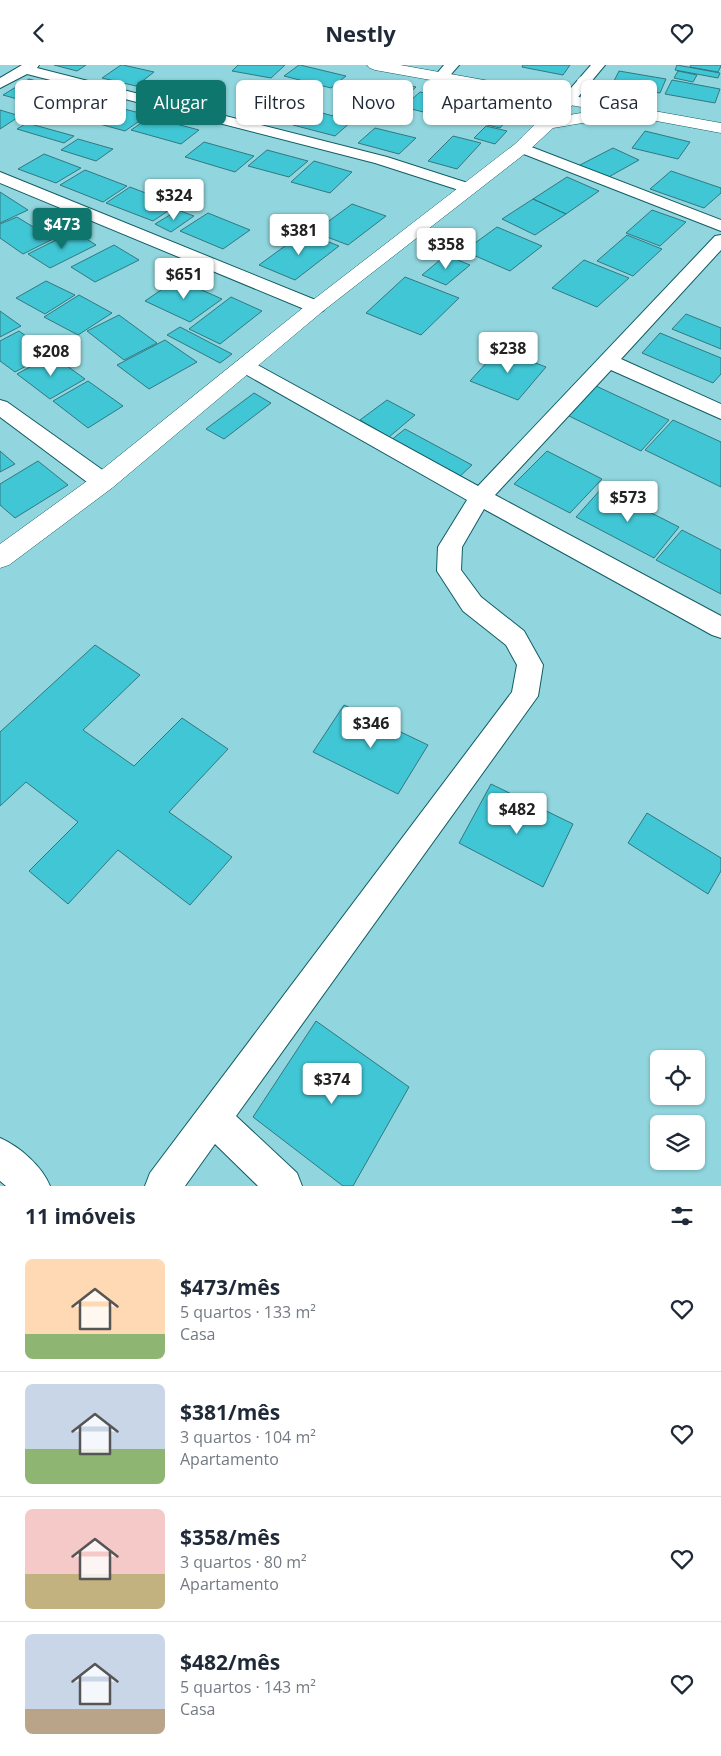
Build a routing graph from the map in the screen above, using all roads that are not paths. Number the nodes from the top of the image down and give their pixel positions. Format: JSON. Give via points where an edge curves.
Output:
{"nodes":[{"id":1,"x":375,"y":65,"type":"edge"},
{"id":2,"x":452,"y":65,"type":"edge"},
{"id":3,"x":598,"y":65,"type":"edge"},
{"id":4,"x":29,"y":67,"type":"edge"},
{"id":5,"x":441,"y":77,"type":"junction"},
{"id":6,"x":459,"y":80,"type":"edge"},
{"id":7,"x":585,"y":80,"type":"edge"},
{"id":8,"x":0,"y":84,"type":"edge"},
{"id":9,"x":581,"y":85,"type":"edge"},
{"id":10,"x":571,"y":98,"type":"edge"},
{"id":11,"x":657,"y":115,"type":"edge"},
{"id":12,"x":546,"y":125,"type":"edge"},
{"id":13,"x":721,"y":128,"type":"edge"},
{"id":14,"x":520,"y":148,"type":"junction"},
{"id":15,"x":0,"y":177,"type":"edge"},
{"id":16,"x":468,"y":188,"type":"junction"},
{"id":17,"x":721,"y":226,"type":"edge"},
{"id":18,"x":721,"y":240,"type":"edge"},
{"id":19,"x":316,"y":307,"type":"junction"},
{"id":20,"x":608,"y":361,"type":"junction"},
{"id":21,"x":245,"y":366,"type":"junction"},
{"id":22,"x":0,"y":407,"type":"edge"},
{"id":23,"x":721,"y":412,"type":"edge"},
{"id":24,"x":103,"y":482,"type":"junction"},
{"id":25,"x":480,"y":497,"type":"junction"},
{"id":26,"x":0,"y":558,"type":"edge"},
{"id":27,"x":721,"y":628,"type":"edge"},
{"id":28,"x":213,"y":1117,"type":"junction"},
{"id":29,"x":0,"y":1156,"type":"edge"},
{"id":30,"x":32,"y":1186,"type":"edge"},
{"id":31,"x":163,"y":1186,"type":"edge"},
{"id":32,"x":284,"y":1186,"type":"edge"}],
"edges":[{"from":1,"to":5,"type":"street"},
{"from":2,"to":5,"type":"street"},
{"from":3,"to":7,"type":"street"},
{"from":4,"to":8,"type":"street"},
{"from":4,"to":16,"type":"street","via":[[381,160]]},
{"from":5,"to":6,"type":"street"},
{"from":9,"to":10,"type":"street"},
{"from":11,"to":13,"type":"street"},
{"from":12,"to":14,"type":"street"},
{"from":14,"to":16,"type":"street"},
{"from":14,"to":17,"type":"street"},
{"from":15,"to":19,"type":"street"},
{"from":16,"to":19,"type":"street"},
{"from":18,"to":20,"type":"street"},
{"from":19,"to":21,"type":"street"},
{"from":20,"to":23,"type":"street"},
{"from":20,"to":25,"type":"street"},
{"from":21,"to":24,"type":"street"},
{"from":21,"to":25,"type":"street"},
{"from":22,"to":24,"type":"street"},
{"from":24,"to":26,"type":"street"},
{"from":25,"to":27,"type":"street"},
{"from":25,"to":28,"type":"street","via":[[450,547],[449,571],[472,604],[515,638],[530,665],[525,696]]},
{"from":28,"to":31,"type":"street"},
{"from":28,"to":32,"type":"street"},
{"from":29,"to":30,"type":"street"}]}
